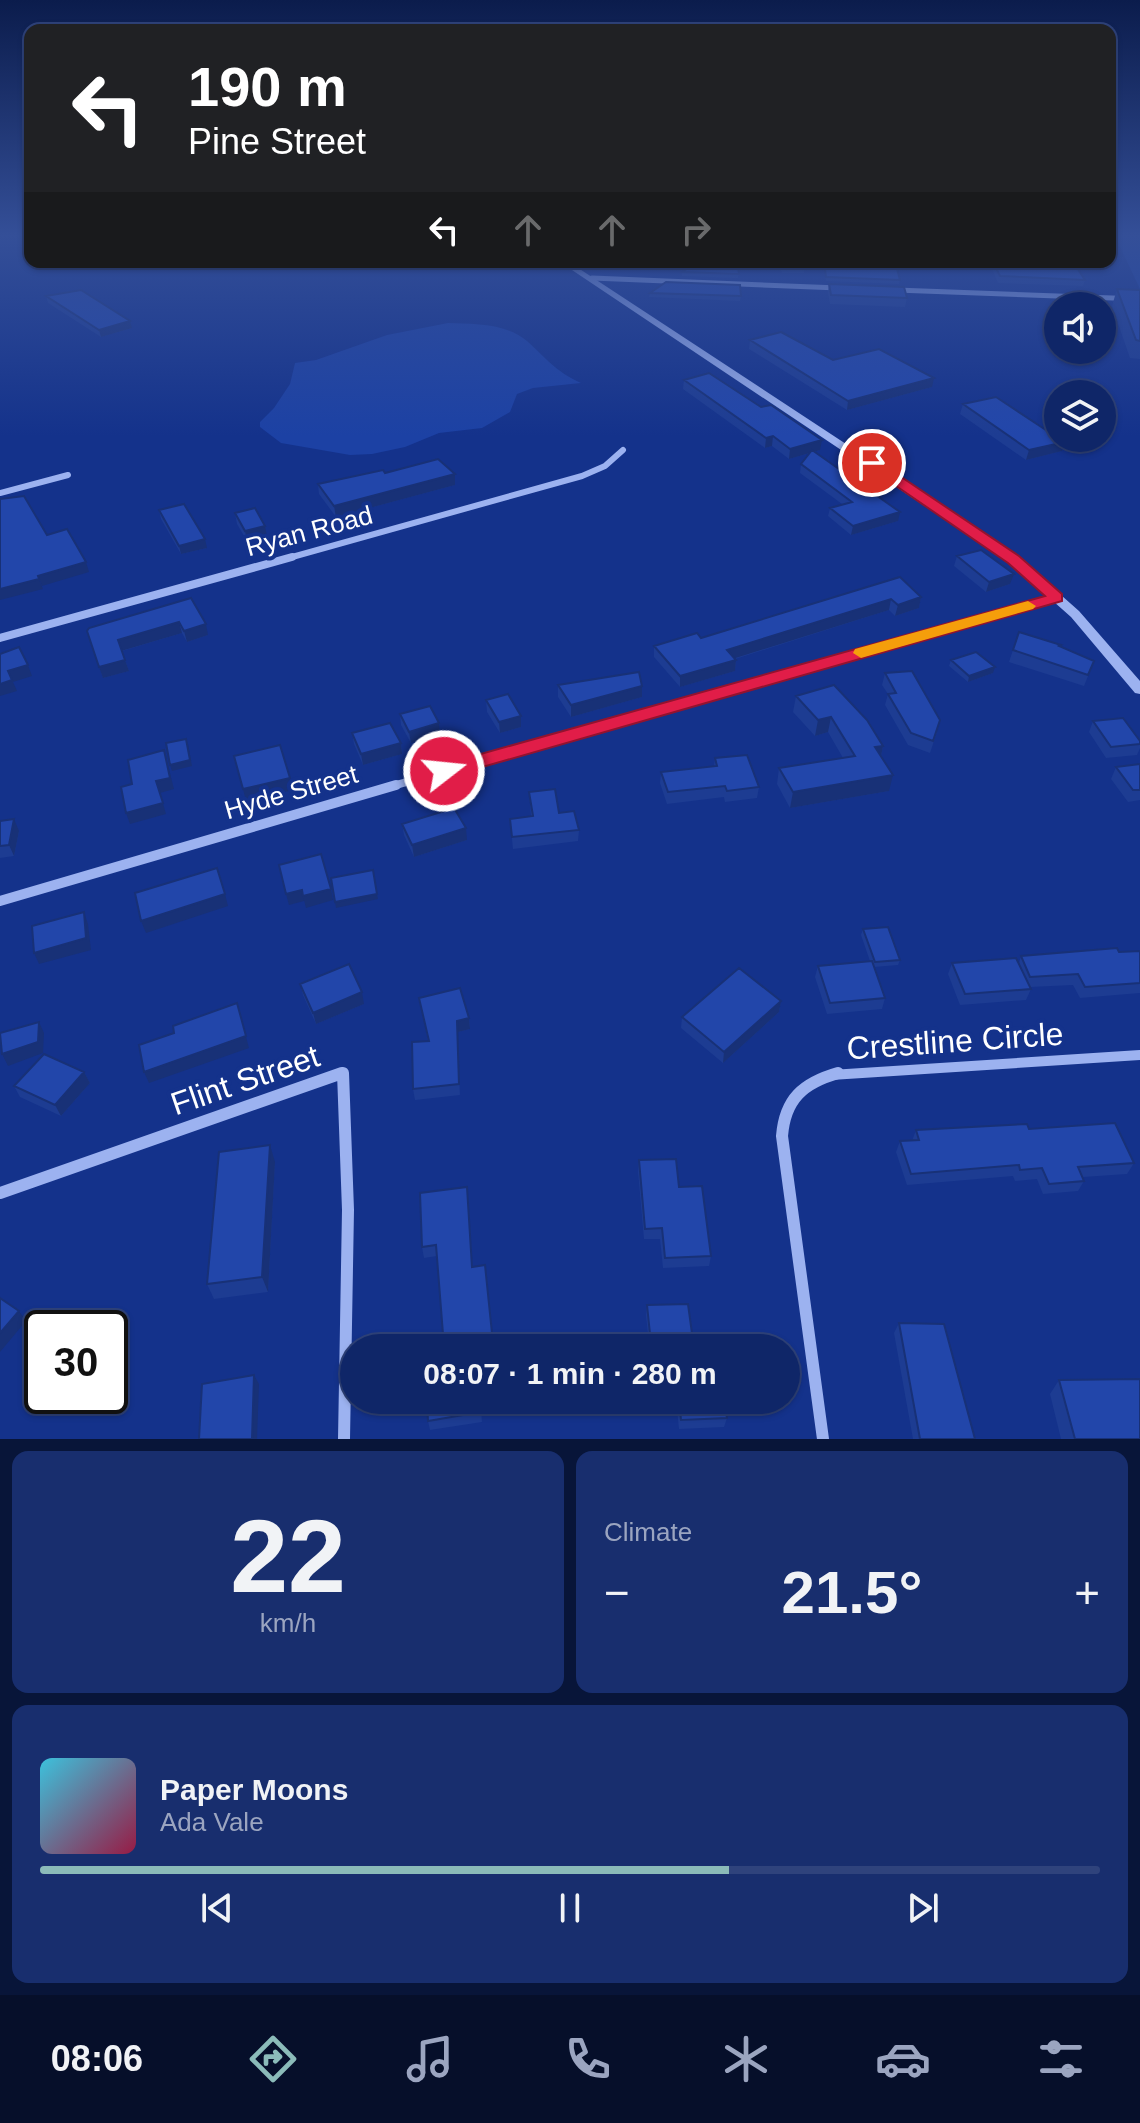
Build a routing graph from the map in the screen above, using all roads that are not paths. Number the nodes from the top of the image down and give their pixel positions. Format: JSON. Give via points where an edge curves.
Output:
{"nodes":[{"id":1,"x":628,"y":302,"type":"edge"},
{"id":2,"x":623,"y":450,"type":"dead end"},
{"id":3,"x":68,"y":475,"type":"dead end"},
{"id":4,"x":0,"y":493,"type":"edge"},
{"id":5,"x":1057,"y":598,"type":"junction"},
{"id":6,"x":0,"y":638,"type":"edge"},
{"id":7,"x":1140,"y":690,"type":"edge"},
{"id":8,"x":0,"y":901,"type":"edge"},
{"id":9,"x":1140,"y":1055,"type":"edge"},
{"id":10,"x":0,"y":1193,"type":"edge"},
{"id":11,"x":344,"y":1439,"type":"edge"},
{"id":12,"x":823,"y":1439,"type":"edge"}],
"edges":[{"from":1,"to":5,"type":"street","via":[[974,531]]},
{"from":2,"to":6,"type":"street","name":"Ryan Road","via":[[582,476]]},
{"from":3,"to":4,"type":"street"},
{"from":5,"to":7,"type":"street"},
{"from":5,"to":8,"type":"street","name":"Hyde Street"},
{"from":9,"to":12,"type":"street","name":"Crestline Circle","via":[[839,1073],[819,1078],[787,1103],[782,1152]]},
{"from":10,"to":11,"type":"street","name":"Flint Street","via":[[343,1073],[349,1190]]}]}
